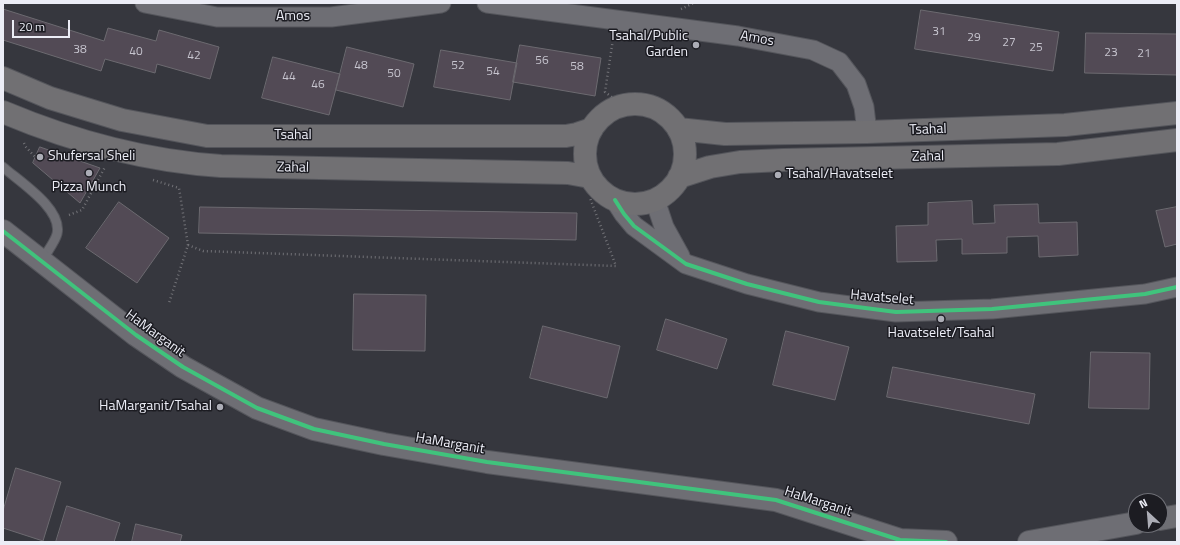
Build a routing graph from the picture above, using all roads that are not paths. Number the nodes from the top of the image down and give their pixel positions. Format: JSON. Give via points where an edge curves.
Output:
{"nodes":[{"id":1,"x":145,"y":3,"type":"edge"},
{"id":2,"x":441,"y":3,"type":"edge"},
{"id":3,"x":487,"y":3,"type":"edge"},
{"id":4,"x":596,"y":10,"type":"edge"},
{"id":5,"x":3,"y":78,"type":"edge"},
{"id":6,"x":3,"y":112,"type":"edge"},
{"id":7,"x":1177,"y":113,"type":"edge"},
{"id":8,"x":593,"y":119,"type":"junction"},
{"id":9,"x":678,"y":128,"type":"junction"},
{"id":10,"x":867,"y":132,"type":"junction"},
{"id":11,"x":1177,"y":140,"type":"edge"},
{"id":12,"x":3,"y":168,"type":"edge"},
{"id":13,"x":585,"y":176,"type":"junction"},
{"id":14,"x":680,"y":177,"type":"junction"},
{"id":15,"x":615,"y":200,"type":"junction"},
{"id":16,"x":655,"y":200,"type":"junction"},
{"id":17,"x":3,"y":231,"type":"edge"},
{"id":18,"x":42,"y":261,"type":"junction"},
{"id":19,"x":686,"y":264,"type":"junction"},
{"id":20,"x":1177,"y":287,"type":"edge"},
{"id":21,"x":1128,"y":524,"type":"edge"},
{"id":22,"x":946,"y":542,"type":"edge"},
{"id":23,"x":1029,"y":542,"type":"edge"}],
"edges":[{"from":1,"to":2,"type":"street","name":"Amos","via":[[216,17],[331,17]]},
{"from":3,"to":4,"type":"street","name":"Amos"},
{"from":4,"to":10,"type":"street","name":"Amos","via":[[813,50],[839,62],[856,84],[864,107]]},
{"from":5,"to":8,"type":"main road","name":"Tsahal","via":[[50,98],[122,120],[207,136],[566,136],[577,134]]},
{"from":6,"to":13,"type":"main road","name":"Zahal","via":[[36,126],[115,149],[193,164],[560,172]]},
{"from":7,"to":10,"type":"main road","name":"Tsahal","via":[[1065,125]]},
{"from":8,"to":9,"type":"main road","via":[[613,109],[642,104],[657,109],[669,117]]},
{"from":8,"to":13,"type":"main road","via":[[585,153]]},
{"from":9,"to":10,"type":"main road","name":"Tsahal","via":[[725,134]]},
{"from":9,"to":14,"type":"main road","via":[[684,144],[685,161]]},
{"from":11,"to":14,"type":"main road","name":"Zahal","via":[[1058,154],[740,162],[710,167]]},
{"from":12,"to":18,"type":"lane","via":[[47,204],[57,220],[57,234]]},
{"from":13,"to":15,"type":"main road"},
{"from":14,"to":16,"type":"main road","via":[[669,190]]},
{"from":15,"to":16,"type":"main road","via":[[628,204]]},
{"from":15,"to":19,"type":"street","name":"Havatselet","via":[[634,226]]},
{"from":16,"to":19,"type":"street","via":[[664,227]]},
{"from":17,"to":18,"type":"street","name":"HaMarganit"},
{"from":18,"to":22,"type":"street","name":"HaMarganit","via":[[136,335],[183,367],[257,408],[314,429],[487,462],[776,500],[900,540]]},
{"from":19,"to":20,"type":"street","name":"Havatselet","via":[[748,284],[819,302],[896,312],[992,309],[1145,294]]},
{"from":21,"to":23,"type":"street"}]}
